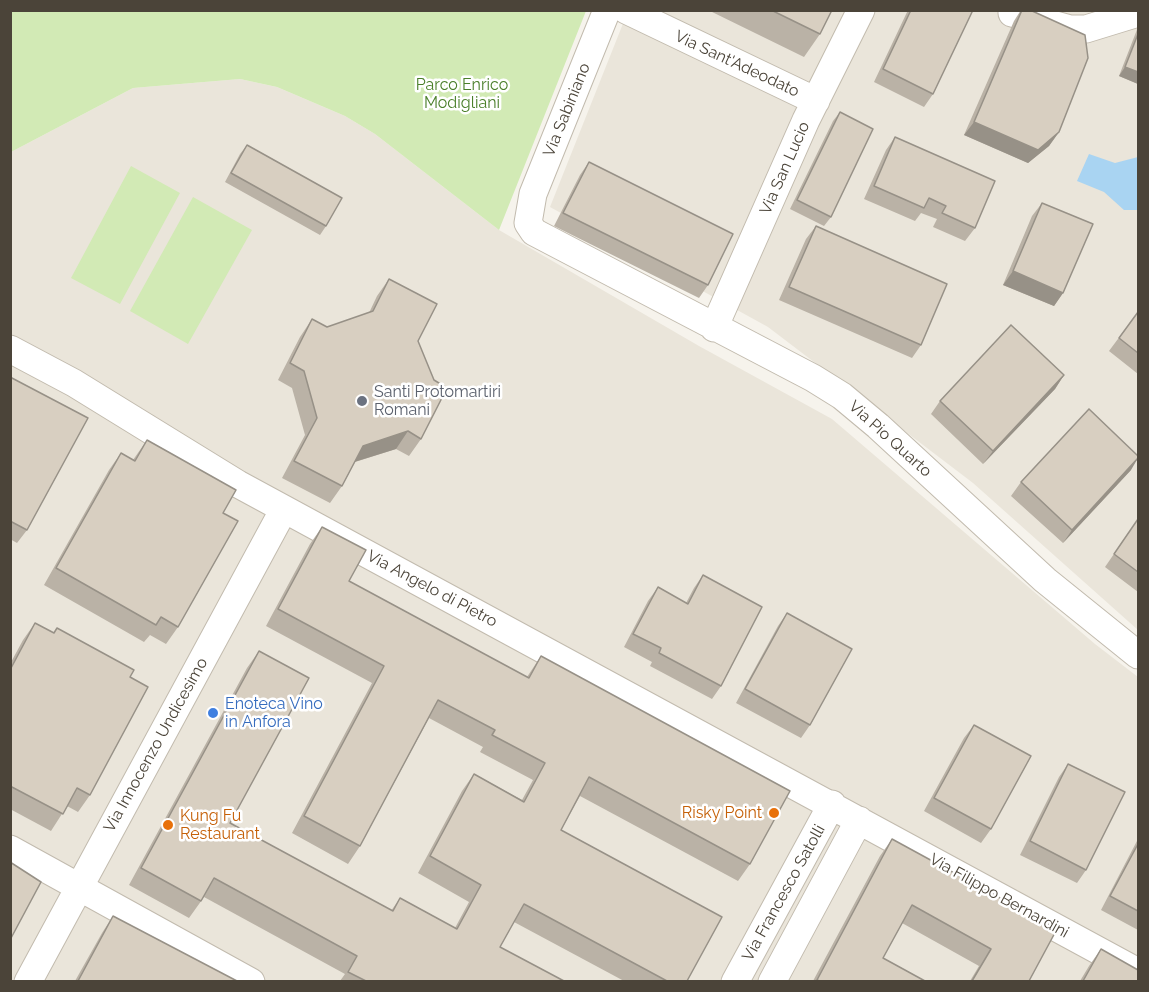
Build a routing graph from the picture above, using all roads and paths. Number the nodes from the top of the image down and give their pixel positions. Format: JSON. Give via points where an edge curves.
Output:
{"nodes":[{"id":1,"x":607,"y":10,"type":"edge"},
{"id":2,"x":626,"y":10,"type":"edge"},
{"id":3,"x":861,"y":10,"type":"edge"},
{"id":4,"x":1012,"y":13,"type":"dead end"},
{"id":5,"x":1138,"y":13,"type":"edge"},
{"id":6,"x":816,"y":101,"type":"junction"},
{"id":7,"x":528,"y":210,"type":"joint"},
{"id":8,"x":714,"y":328,"type":"junction"},
{"id":9,"x":10,"y":350,"type":"edge"},
{"id":10,"x":284,"y":509,"type":"junction"},
{"id":11,"x":1138,"y":655,"type":"edge"},
{"id":12,"x":832,"y":804,"type":"junction"},
{"id":13,"x":860,"y":820,"type":"junction"},
{"id":14,"x":10,"y":849,"type":"edge"},
{"id":15,"x":78,"y":887,"type":"junction"},
{"id":16,"x":1138,"y":972,"type":"edge"},
{"id":17,"x":28,"y":981,"type":"edge"},
{"id":18,"x":251,"y":981,"type":"edge"},
{"id":19,"x":735,"y":981,"type":"edge"},
{"id":20,"x":772,"y":981,"type":"edge"}],
"edges":[{"from":1,"to":7,"type":"street","name":"Via Sabiniano"},
{"from":2,"to":6,"type":"street","name":"Via Sant'Adeodato"},
{"from":3,"to":6,"type":"street","name":"Via San Lucio"},
{"from":4,"to":5,"type":"street","via":[[1070,29],[1086,29]]},
{"from":6,"to":8,"type":"street","name":"Via San Lucio"},
{"from":7,"to":8,"type":"street","name":"Via Pio Quarto","via":[[528,223],[540,236]]},
{"from":8,"to":11,"type":"street","name":"Via Pio Quarto","via":[[842,396],[1045,580]]},
{"from":9,"to":10,"type":"street","name":"Via Angelo di Pietro"},
{"from":10,"to":12,"type":"street","name":"Via Angelo di Pietro"},
{"from":10,"to":15,"type":"street","name":"Via Innocenzo Undicesimo"},
{"from":12,"to":13,"type":"street","name":"Via Angelo di Pietro"},
{"from":12,"to":19,"type":"street","name":"Via Francesco Satolli"},
{"from":13,"to":16,"type":"street","name":"Via Filippo Bernardini"},
{"from":13,"to":20,"type":"street","name":"Via Francesco Satolli"},
{"from":14,"to":15,"type":"street"},
{"from":15,"to":17,"type":"street","name":"Via Innocenzo Undicesimo"},
{"from":15,"to":18,"type":"street"}]}
